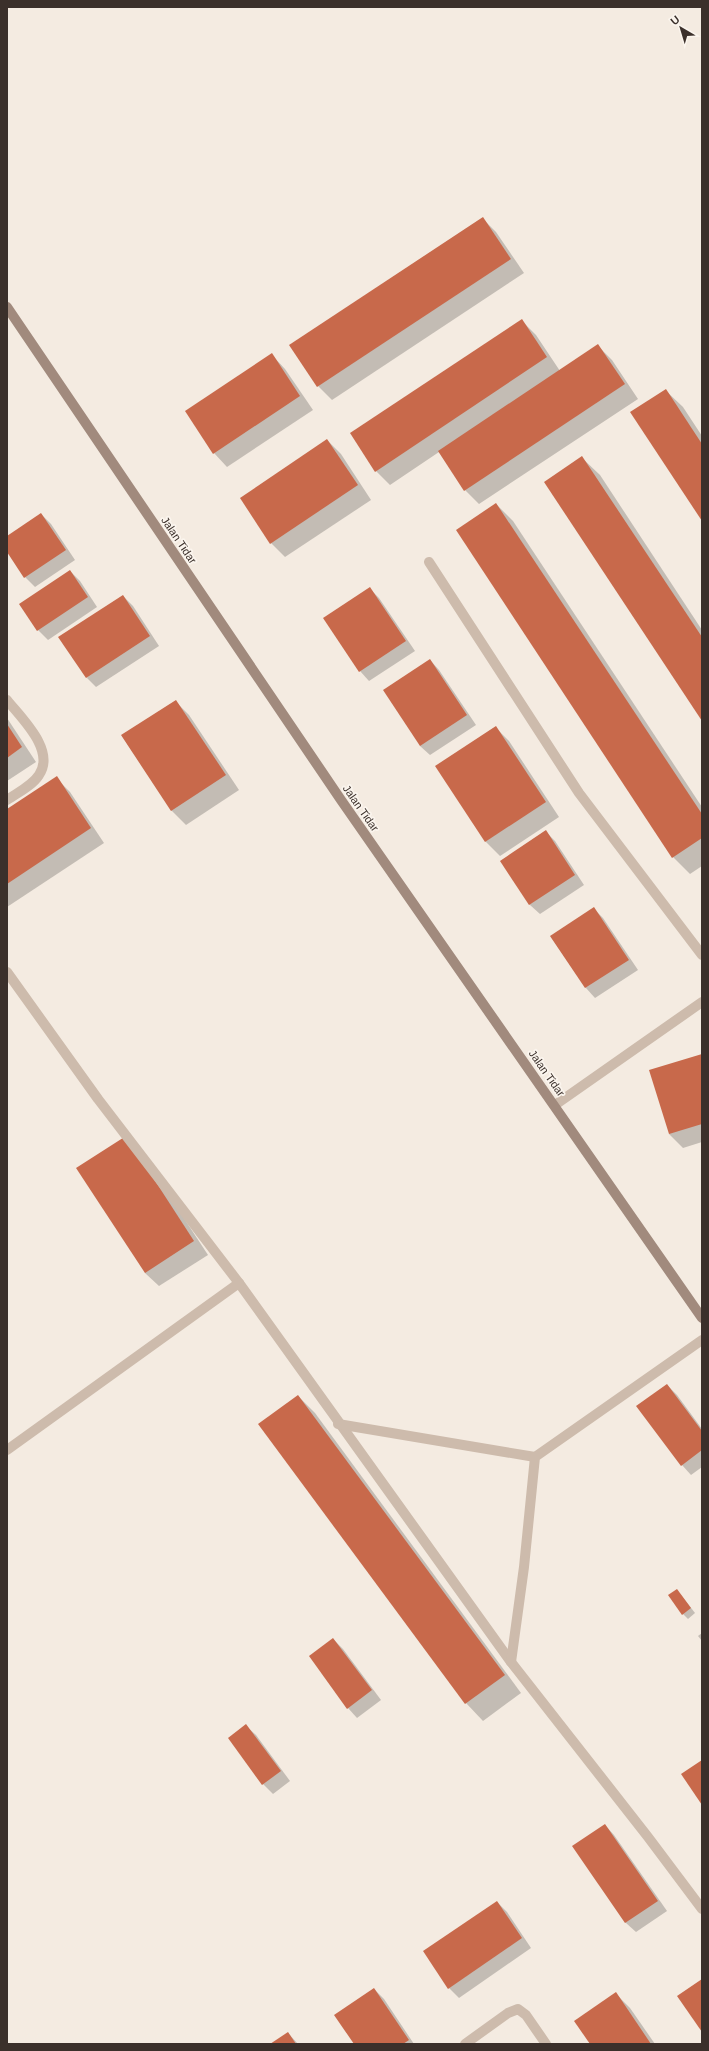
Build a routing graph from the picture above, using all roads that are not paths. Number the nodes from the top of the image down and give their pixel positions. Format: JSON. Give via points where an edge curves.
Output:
{"nodes":[{"id":1,"x":7,"y":307,"type":"edge"},
{"id":2,"x":429,"y":562,"type":"dead end"},
{"id":3,"x":7,"y":700,"type":"edge"},
{"id":4,"x":7,"y":800,"type":"edge"},
{"id":5,"x":702,"y":955,"type":"edge"},
{"id":6,"x":8,"y":975,"type":"edge"},
{"id":7,"x":702,"y":1002,"type":"edge"},
{"id":8,"x":555,"y":1105,"type":"junction"},
{"id":9,"x":239,"y":1283,"type":"junction"},
{"id":10,"x":702,"y":1318,"type":"edge"},
{"id":11,"x":702,"y":1340,"type":"edge"},
{"id":12,"x":338,"y":1424,"type":"junction"},
{"id":13,"x":7,"y":1450,"type":"edge"},
{"id":14,"x":535,"y":1457,"type":"junction"},
{"id":15,"x":511,"y":1662,"type":"junction"},
{"id":16,"x":702,"y":1909,"type":"edge"},
{"id":17,"x":465,"y":2044,"type":"edge"},
{"id":18,"x":546,"y":2044,"type":"edge"}],
"edges":[{"from":1,"to":8,"type":"main road","name":"Jalan Tidar","via":[[341,800]]},
{"from":2,"to":5,"type":"street","via":[[579,793]]},
{"from":3,"to":4,"type":"street","via":[[36,737],[44,756],[39,776]]},
{"from":6,"to":9,"type":"street"},
{"from":7,"to":8,"type":"street"},
{"from":8,"to":10,"type":"main road","name":"Jalan Tidar"},
{"from":9,"to":12,"type":"street"},
{"from":9,"to":13,"type":"street"},
{"from":11,"to":14,"type":"street"},
{"from":12,"to":14,"type":"street"},
{"from":12,"to":15,"type":"street"},
{"from":14,"to":15,"type":"street"},
{"from":15,"to":16,"type":"street"},
{"from":17,"to":18,"type":"street","via":[[508,2013],[518,2009],[526,2015]]}]}
